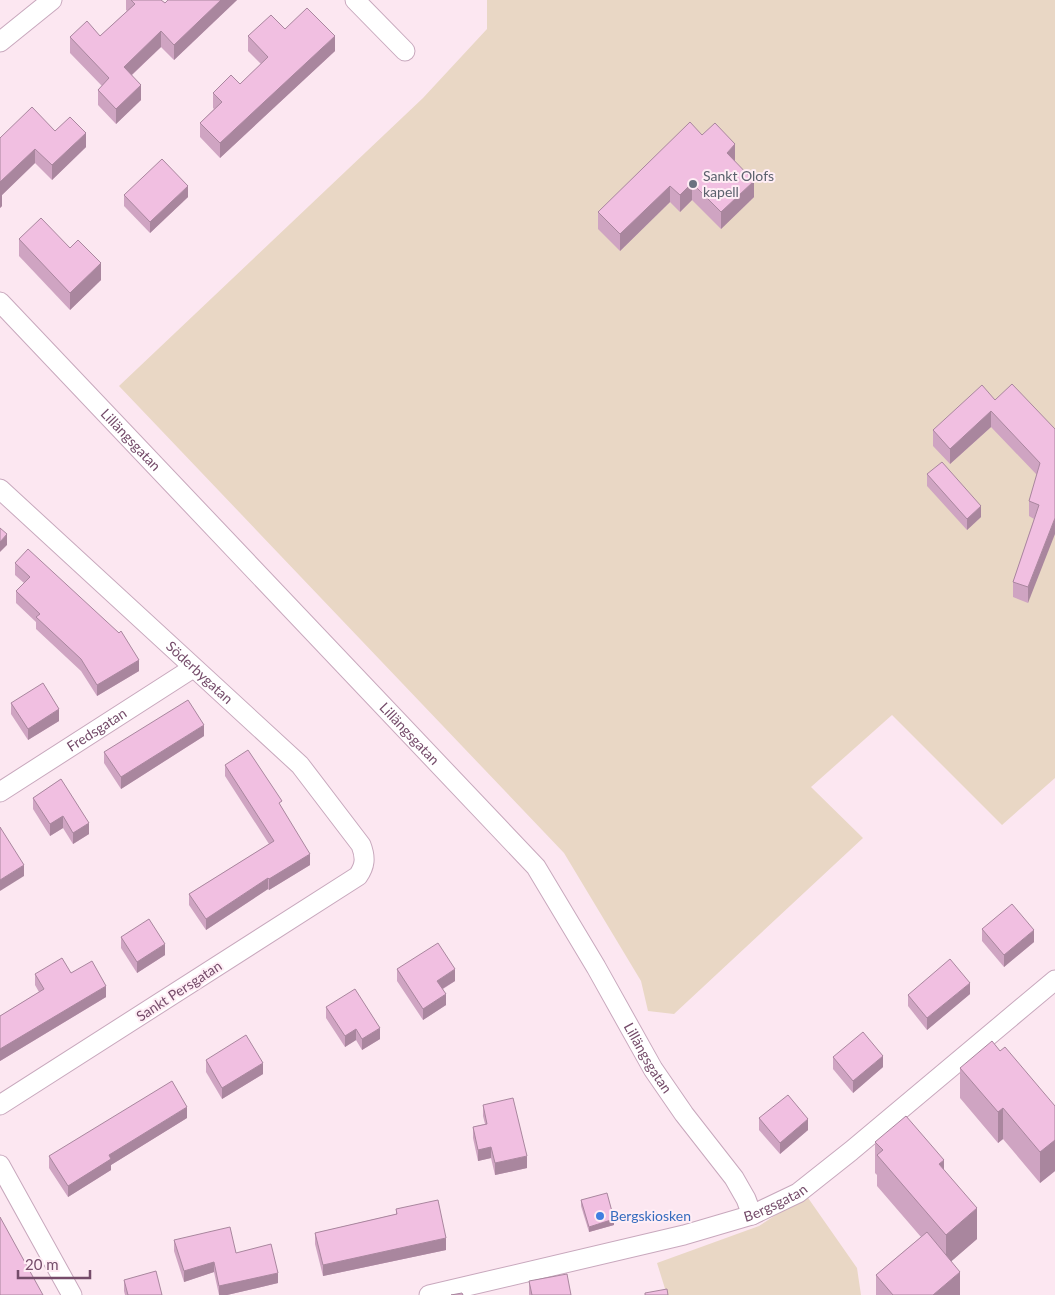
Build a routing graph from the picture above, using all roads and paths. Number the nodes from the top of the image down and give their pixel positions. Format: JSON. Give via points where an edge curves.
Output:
{"nodes":[{"id":1,"x":52,"y":0,"type":"edge"},
{"id":2,"x":355,"y":0,"type":"edge"},
{"id":3,"x":0,"y":42,"type":"edge"},
{"id":4,"x":405,"y":51,"type":"dead end"},
{"id":5,"x":0,"y":302,"type":"edge"},
{"id":6,"x":0,"y":489,"type":"edge"},
{"id":7,"x":193,"y":668,"type":"junction"},
{"id":8,"x":0,"y":792,"type":"edge"},
{"id":9,"x":358,"y":876,"type":"joint"},
{"id":10,"x":1055,"y":980,"type":"edge"},
{"id":11,"x":0,"y":1106,"type":"edge"},
{"id":12,"x":0,"y":1165,"type":"edge"},
{"id":13,"x":752,"y":1215,"type":"junction"},
{"id":14,"x":72,"y":1295,"type":"edge"},
{"id":15,"x":429,"y":1295,"type":"edge"}],
"edges":[{"from":1,"to":3,"type":"street"},
{"from":2,"to":4,"type":"street"},
{"from":5,"to":13,"type":"street","name":"Lillängsgatan","via":[[536,867],[653,1069],[734,1178]]},
{"from":6,"to":7,"type":"street","name":"Söderbygatan"},
{"from":7,"to":8,"type":"street","name":"Fredsgatan"},
{"from":7,"to":9,"type":"street","name":"Söderbygatan","via":[[300,765],[361,846],[364,867]]},
{"from":9,"to":11,"type":"street","name":"Sankt Persgatan"},
{"from":10,"to":13,"type":"street","name":"Bergsgatan","via":[[803,1189]]},
{"from":12,"to":14,"type":"street"},
{"from":13,"to":15,"type":"street","name":"Bergsgatan","via":[[684,1235]]}]}
